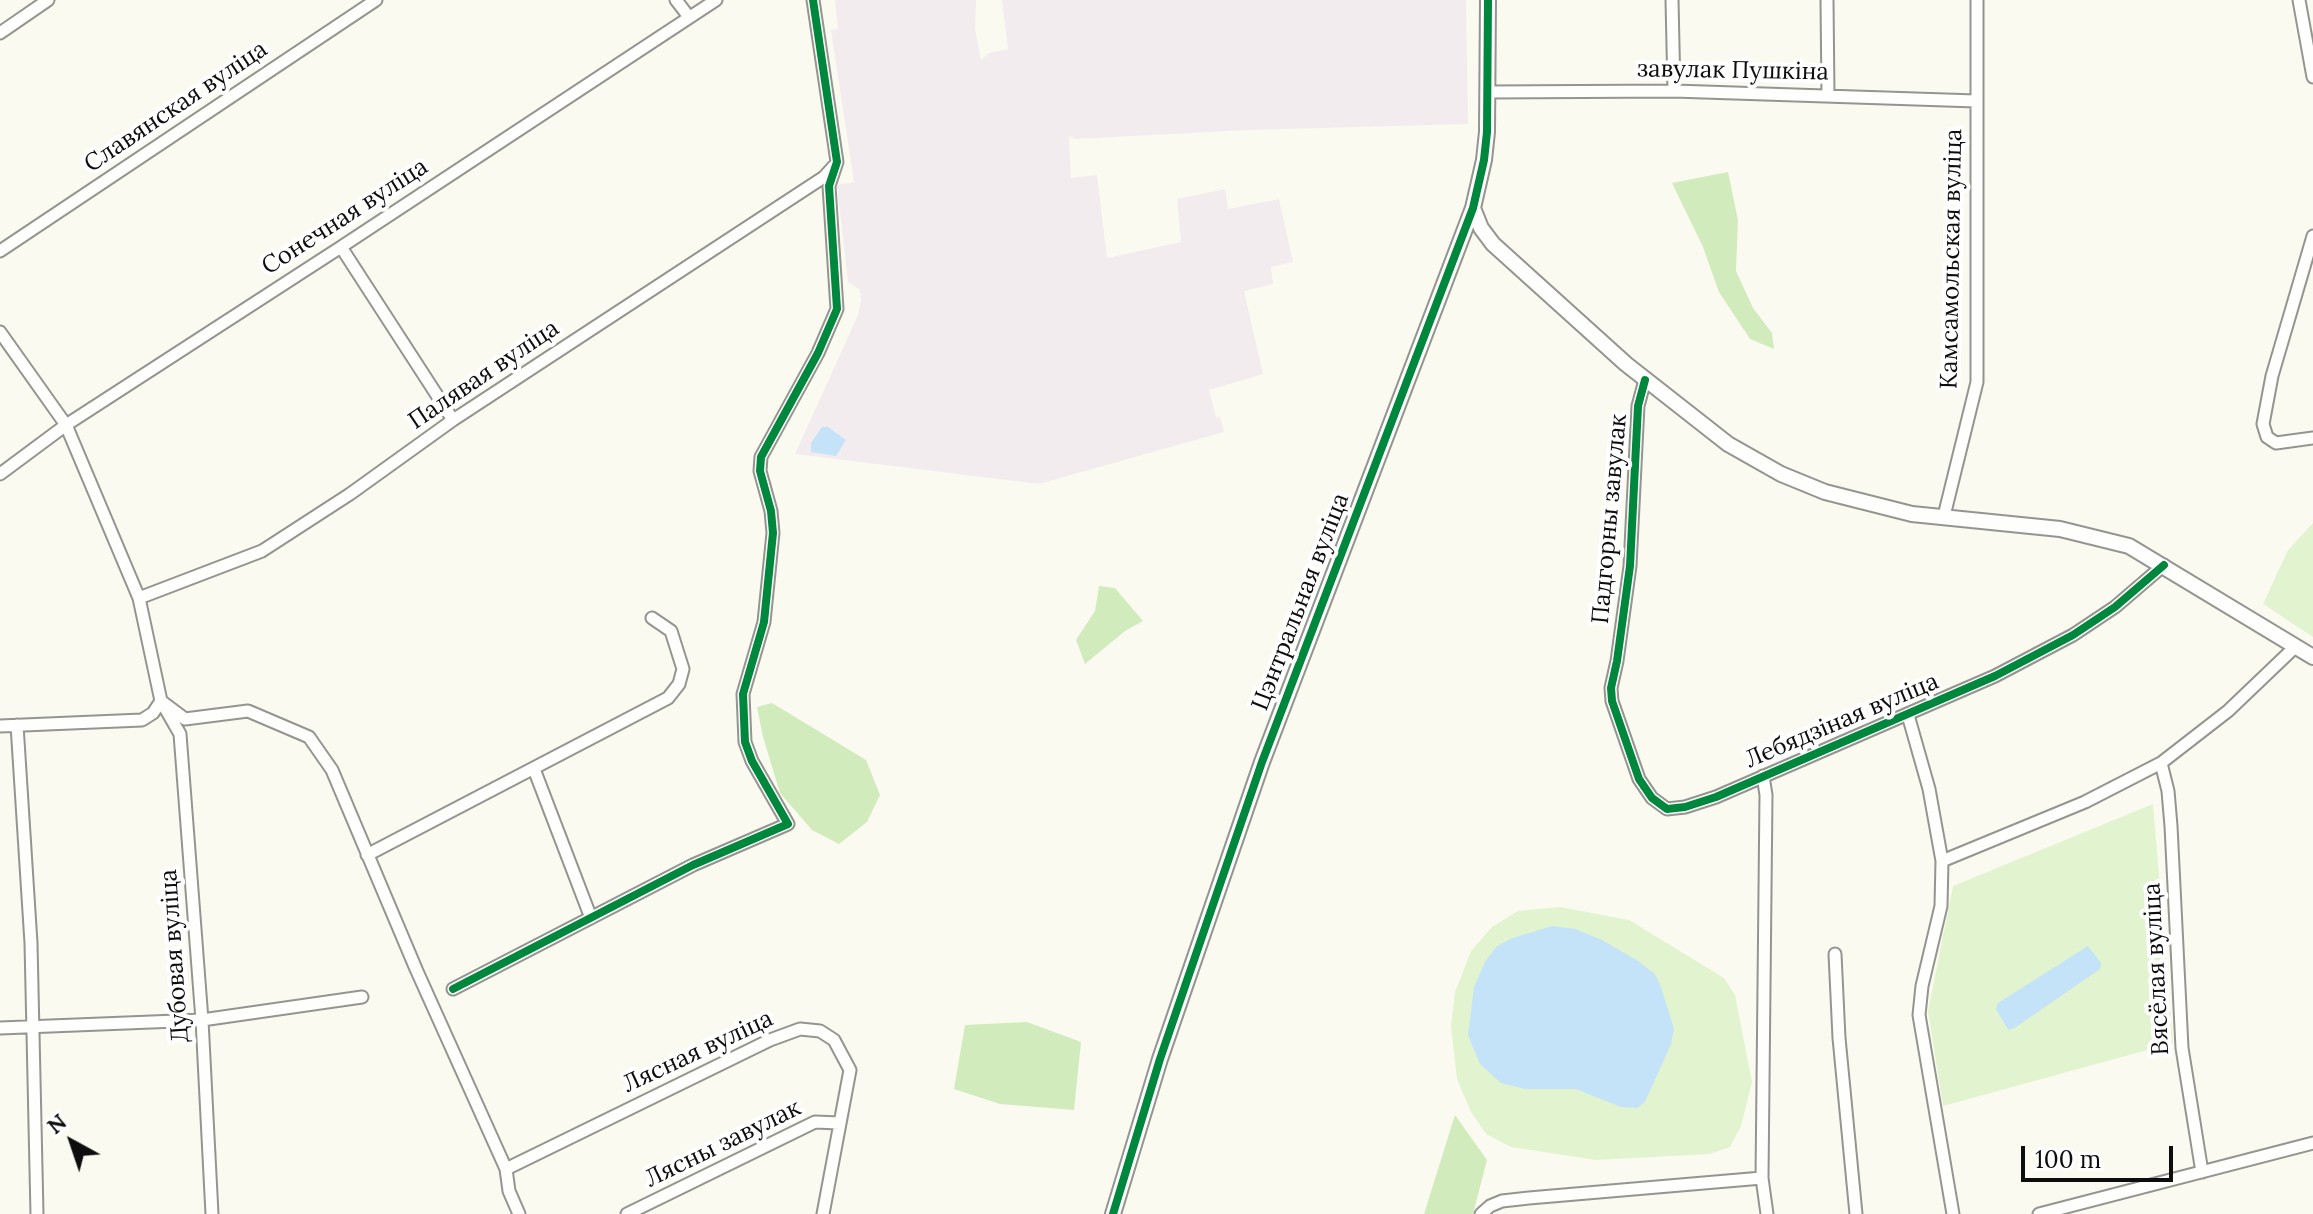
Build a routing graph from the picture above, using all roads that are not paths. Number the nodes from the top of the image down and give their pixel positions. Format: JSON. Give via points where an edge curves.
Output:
{"nodes":[{"id":1,"x":48,"y":0,"type":"edge"},
{"id":2,"x":376,"y":0,"type":"edge"},
{"id":3,"x":676,"y":0,"type":"edge"},
{"id":4,"x":716,"y":0,"type":"edge"},
{"id":5,"x":813,"y":0,"type":"edge"},
{"id":6,"x":1488,"y":0,"type":"edge"},
{"id":7,"x":1672,"y":0,"type":"edge"},
{"id":8,"x":1827,"y":0,"type":"edge"},
{"id":9,"x":1977,"y":0,"type":"edge"},
{"id":10,"x":2299,"y":0,"type":"edge"},
{"id":11,"x":689,"y":17,"type":"junction"},
{"id":12,"x":0,"y":33,"type":"edge"},
{"id":13,"x":2313,"y":77,"type":"edge"},
{"id":14,"x":1674,"y":91,"type":"junction"},
{"id":15,"x":1489,"y":92,"type":"junction"},
{"id":16,"x":1828,"y":95,"type":"junction"},
{"id":17,"x":1976,"y":101,"type":"junction"},
{"id":18,"x":837,"y":162,"type":"junction"},
{"id":19,"x":1473,"y":208,"type":"junction"},
{"id":20,"x":2313,"y":236,"type":"edge"},
{"id":21,"x":341,"y":247,"type":"junction"},
{"id":22,"x":0,"y":251,"type":"edge"},
{"id":23,"x":0,"y":332,"type":"edge"},
{"id":24,"x":1645,"y":380,"type":"junction"},
{"id":25,"x":453,"y":420,"type":"junction"},
{"id":26,"x":66,"y":425,"type":"junction"},
{"id":27,"x":2313,"y":438,"type":"edge"},
{"id":28,"x":0,"y":474,"type":"edge"},
{"id":29,"x":1944,"y":516,"type":"junction"},
{"id":30,"x":2164,"y":565,"type":"junction"},
{"id":31,"x":139,"y":598,"type":"junction"},
{"id":32,"x":652,"y":618,"type":"dead end"},
{"id":33,"x":2295,"y":647,"type":"junction"},
{"id":34,"x":2313,"y":657,"type":"edge"},
{"id":35,"x":1617,"y":661,"type":"joint"},
{"id":36,"x":161,"y":701,"type":"junction"},
{"id":37,"x":1908,"y":715,"type":"junction"},
{"id":38,"x":17,"y":725,"type":"junction"},
{"id":39,"x":0,"y":726,"type":"edge"},
{"id":40,"x":2161,"y":763,"type":"junction"},
{"id":41,"x":534,"y":769,"type":"junction"},
{"id":42,"x":1763,"y":776,"type":"junction"},
{"id":43,"x":367,"y":855,"type":"junction"},
{"id":44,"x":1942,"y":861,"type":"junction"},
{"id":45,"x":591,"y":918,"type":"junction"},
{"id":46,"x":1835,"y":954,"type":"dead end"},
{"id":47,"x":453,"y":989,"type":"dead end"},
{"id":48,"x":362,"y":997,"type":"dead end"},
{"id":49,"x":202,"y":1020,"type":"junction"},
{"id":50,"x":0,"y":1028,"type":"edge"},
{"id":51,"x":32,"y":1028,"type":"junction"},
{"id":52,"x":839,"y":1123,"type":"junction"},
{"id":53,"x":2313,"y":1143,"type":"edge"},
{"id":54,"x":506,"y":1169,"type":"junction"},
{"id":55,"x":2202,"y":1172,"type":"junction"},
{"id":56,"x":1762,"y":1178,"type":"junction"},
{"id":57,"x":37,"y":1214,"type":"edge"},
{"id":58,"x":212,"y":1214,"type":"edge"},
{"id":59,"x":519,"y":1214,"type":"edge"},
{"id":60,"x":627,"y":1214,"type":"edge"},
{"id":61,"x":823,"y":1214,"type":"edge"},
{"id":62,"x":1113,"y":1214,"type":"edge"},
{"id":63,"x":1481,"y":1214,"type":"edge"},
{"id":64,"x":1767,"y":1214,"type":"edge"},
{"id":65,"x":1856,"y":1214,"type":"edge"},
{"id":66,"x":1953,"y":1214,"type":"edge"},
{"id":67,"x":2039,"y":1214,"type":"edge"}],
"edges":[{"from":1,"to":12,"type":"street"},
{"from":2,"to":22,"type":"street","name":"Славянская вуліца"},
{"from":3,"to":11,"type":"street"},
{"from":4,"to":11,"type":"street","name":"Сонечная вуліца"},
{"from":5,"to":18,"type":"street"},
{"from":6,"to":15,"type":"street","name":"Цэнтральная вуліца"},
{"from":7,"to":14,"type":"street"},
{"from":8,"to":16,"type":"street"},
{"from":9,"to":17,"type":"street","name":"Камсамольская вуліца"},
{"from":10,"to":13,"type":"street"},
{"from":11,"to":21,"type":"street","name":"Сонечная вуліца"},
{"from":14,"to":15,"type":"street","name":"завулак Пушкіна"},
{"from":14,"to":16,"type":"street","name":"завулак Пушкіна"},
{"from":15,"to":19,"type":"street","name":"Цэнтральная вуліца","via":[[1484,160]]},
{"from":16,"to":17,"type":"street","name":"завулак Пушкіна"},
{"from":17,"to":29,"type":"street","name":"Камсамольская вуліца","via":[[1977,382]]},
{"from":18,"to":25,"type":"street","name":"Палявая вуліца","via":[[824,177]]},
{"from":18,"to":45,"type":"street","via":[[829,186],[837,309],[761,457],[773,533],[764,622],[743,694],[745,742],[788,824]]},
{"from":19,"to":24,"type":"street","via":[[1493,244]]},
{"from":19,"to":62,"type":"street","name":"Цэнтральная вуліца","via":[[1262,762]]},
{"from":20,"to":27,"type":"street","via":[[2263,424],[2267,437],[2276,443]]},
{"from":21,"to":25,"type":"street"},
{"from":21,"to":26,"type":"street","name":"Сонечная вуліца"},
{"from":23,"to":26,"type":"street","name":"Дубовая вуліца"},
{"from":24,"to":29,"type":"street","via":[[1728,444],[1781,474],[1897,511]]},
{"from":24,"to":35,"type":"street","name":"Падгорны завулак","via":[[1638,406],[1630,566]]},
{"from":25,"to":31,"type":"street","name":"Палявая вуліца","via":[[262,551]]},
{"from":26,"to":28,"type":"street","name":"Сонечная вуліца"},
{"from":26,"to":31,"type":"street","name":"Дубовая вуліца"},
{"from":29,"to":30,"type":"street","via":[[2060,529],[2129,546]]},
{"from":30,"to":33,"type":"street"},
{"from":30,"to":37,"type":"street","name":"Лебядзіная вуліца","via":[[2073,635]]},
{"from":31,"to":36,"type":"street","name":"Дубовая вуліца"},
{"from":32,"to":41,"type":"street","via":[[671,631],[683,669],[679,684],[668,698]]},
{"from":33,"to":34,"type":"street"},
{"from":33,"to":40,"type":"street","via":[[2228,711]]},
{"from":35,"to":42,"type":"street","name":"Лебядзіная вуліца","via":[[1612,701],[1639,779],[1652,798],[1667,809],[1685,807]]},
{"from":36,"to":38,"type":"street","via":[[142,720]]},
{"from":36,"to":43,"type":"street","via":[[185,719],[248,711],[309,737],[332,770]]},
{"from":36,"to":49,"type":"street","name":"Дубовая вуліца","via":[[180,734]]},
{"from":37,"to":42,"type":"street","name":"Лебядзіная вуліца"},
{"from":37,"to":44,"type":"street"},
{"from":38,"to":39,"type":"street"},
{"from":38,"to":51,"type":"street"},
{"from":40,"to":44,"type":"street","via":[[2085,802]]},
{"from":40,"to":55,"type":"street","name":"Вясёлая вуліца","via":[[2170,814],[2182,1048]]},
{"from":41,"to":43,"type":"street"},
{"from":41,"to":45,"type":"street"},
{"from":42,"to":56,"type":"street","name":"Лебядзіная вуліца"},
{"from":43,"to":54,"type":"street"},
{"from":44,"to":66,"type":"street","via":[[1941,906],[1919,1015]]},
{"from":45,"to":47,"type":"street"},
{"from":46,"to":65,"type":"street"},
{"from":48,"to":49,"type":"street"},
{"from":49,"to":51,"type":"street"},
{"from":49,"to":58,"type":"street","name":"Дубовая вуліца"},
{"from":50,"to":51,"type":"street"},
{"from":51,"to":57,"type":"street"},
{"from":52,"to":54,"type":"street","name":"Лясная вуліца","via":[[850,1070],[834,1040],[820,1031],[800,1029]]},
{"from":52,"to":60,"type":"street","name":"Лясны завулак","via":[[815,1122]]},
{"from":52,"to":61,"type":"street","name":"Лясная вуліца"},
{"from":53,"to":55,"type":"street"},
{"from":54,"to":59,"type":"street"},
{"from":55,"to":67,"type":"street"},
{"from":56,"to":63,"type":"street","via":[[1502,1201]]},
{"from":56,"to":64,"type":"street","name":"Лебядзіная вуліца"}]}
